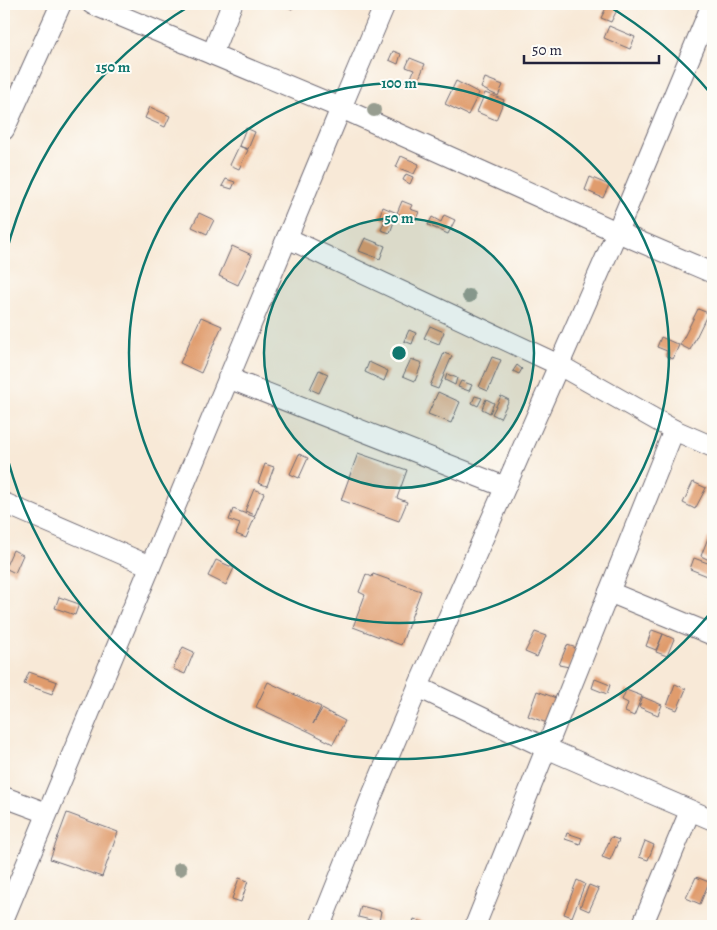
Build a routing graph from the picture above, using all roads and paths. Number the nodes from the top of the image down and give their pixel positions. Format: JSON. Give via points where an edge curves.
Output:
{"nodes":[{"id":1,"x":61,"y":4,"type":"edge"},
{"id":2,"x":92,"y":4,"type":"edge"},
{"id":3,"x":232,"y":4,"type":"edge"},
{"id":4,"x":384,"y":4,"type":"edge"},
{"id":5,"x":712,"y":4,"type":"edge"},
{"id":6,"x":212,"y":54,"type":"junction"},
{"id":7,"x":341,"y":108,"type":"junction"},
{"id":8,"x":4,"y":130,"type":"edge"},
{"id":9,"x":617,"y":232,"type":"junction"},
{"id":10,"x":287,"y":238,"type":"junction"},
{"id":11,"x":713,"y":273,"type":"edge"},
{"id":12,"x":559,"y":364,"type":"junction"},
{"id":13,"x":228,"y":378,"type":"junction"},
{"id":14,"x":674,"y":430,"type":"junction"},
{"id":15,"x":713,"y":447,"type":"edge"},
{"id":16,"x":505,"y":487,"type":"junction"},
{"id":17,"x":4,"y":503,"type":"edge"},
{"id":18,"x":150,"y":566,"type":"junction"},
{"id":19,"x":609,"y":592,"type":"junction"},
{"id":20,"x":713,"y":635,"type":"edge"},
{"id":21,"x":418,"y":687,"type":"junction"},
{"id":22,"x":546,"y":748,"type":"junction"},
{"id":23,"x":4,"y":797,"type":"edge"},
{"id":24,"x":690,"y":811,"type":"junction"},
{"id":25,"x":47,"y":814,"type":"junction"},
{"id":26,"x":713,"y":820,"type":"edge"},
{"id":27,"x":4,"y":918,"type":"edge"},
{"id":28,"x":320,"y":926,"type":"edge"},
{"id":29,"x":475,"y":926,"type":"edge"},
{"id":30,"x":642,"y":926,"type":"edge"}],
"edges":[{"from":1,"to":8,"type":"street"},
{"from":2,"to":6,"type":"street"},
{"from":3,"to":6,"type":"street"},
{"from":4,"to":7,"type":"street"},
{"from":5,"to":9,"type":"street"},
{"from":6,"to":7,"type":"street"},
{"from":7,"to":9,"type":"street"},
{"from":7,"to":10,"type":"street"},
{"from":9,"to":11,"type":"street"},
{"from":9,"to":12,"type":"street"},
{"from":10,"to":12,"type":"street"},
{"from":10,"to":13,"type":"street"},
{"from":12,"to":14,"type":"street"},
{"from":12,"to":16,"type":"street"},
{"from":13,"to":16,"type":"street"},
{"from":13,"to":18,"type":"street"},
{"from":14,"to":15,"type":"street"},
{"from":14,"to":19,"type":"street"},
{"from":16,"to":21,"type":"street"},
{"from":17,"to":18,"type":"street"},
{"from":18,"to":25,"type":"street"},
{"from":19,"to":20,"type":"street"},
{"from":19,"to":22,"type":"street"},
{"from":21,"to":22,"type":"street"},
{"from":21,"to":28,"type":"street"},
{"from":22,"to":24,"type":"street"},
{"from":22,"to":29,"type":"street"},
{"from":23,"to":25,"type":"street"},
{"from":24,"to":26,"type":"street"},
{"from":24,"to":30,"type":"street"},
{"from":25,"to":27,"type":"street"}]}
